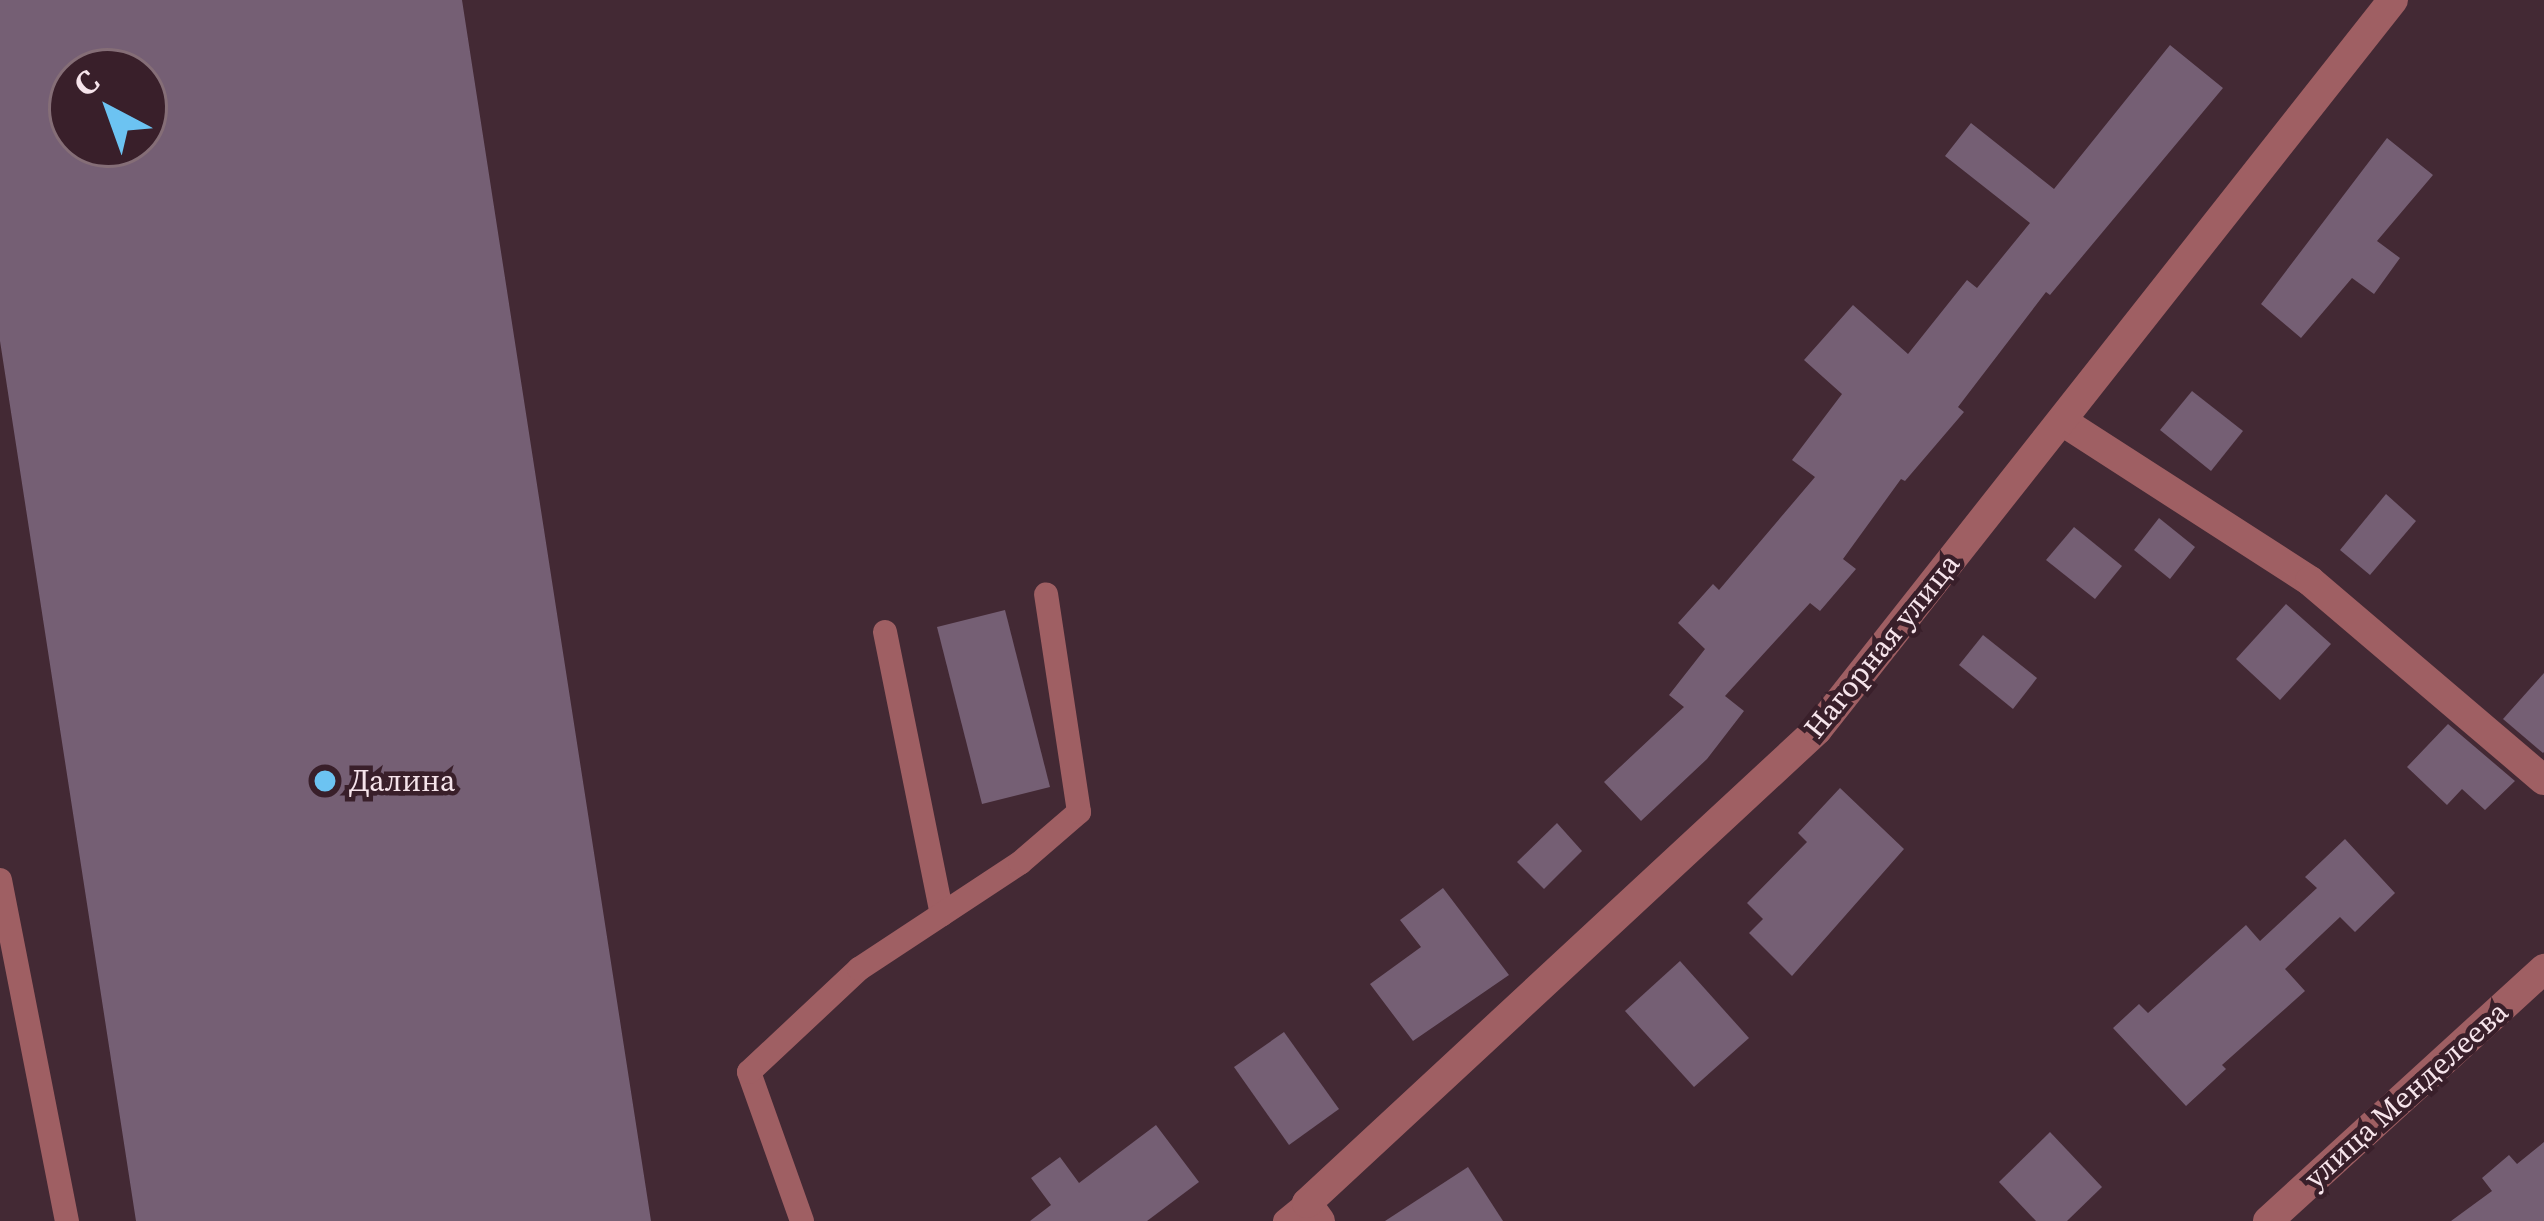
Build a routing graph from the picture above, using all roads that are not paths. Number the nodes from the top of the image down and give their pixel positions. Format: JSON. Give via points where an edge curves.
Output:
{"nodes":[{"id":1,"x":2392,"y":0,"type":"edge"},
{"id":2,"x":2062,"y":422,"type":"junction"},
{"id":3,"x":1046,"y":594,"type":"dead end"},
{"id":4,"x":885,"y":632,"type":"dead end"},
{"id":5,"x":2544,"y":780,"type":"edge"},
{"id":6,"x":0,"y":880,"type":"edge"},
{"id":7,"x":942,"y":914,"type":"junction"},
{"id":8,"x":2544,"y":970,"type":"edge"},
{"id":9,"x":1304,"y":1215,"type":"edge"},
{"id":10,"x":67,"y":1221,"type":"edge"},
{"id":11,"x":802,"y":1221,"type":"edge"},
{"id":12,"x":2268,"y":1221,"type":"edge"}],
"edges":[{"from":1,"to":2,"type":"street","name":"Нагорная улица"},
{"from":2,"to":5,"type":"street","via":[[2310,581]]},
{"from":2,"to":9,"type":"street","name":"Нагорная улица","via":[[1817,730]]},
{"from":3,"to":7,"type":"lane","via":[[1079,812]]},
{"from":4,"to":7,"type":"lane"},
{"from":6,"to":10,"type":"lane"},
{"from":7,"to":11,"type":"lane","via":[[860,969],[749,1072]]},
{"from":8,"to":12,"type":"street","name":"улица Менделеева"}]}
